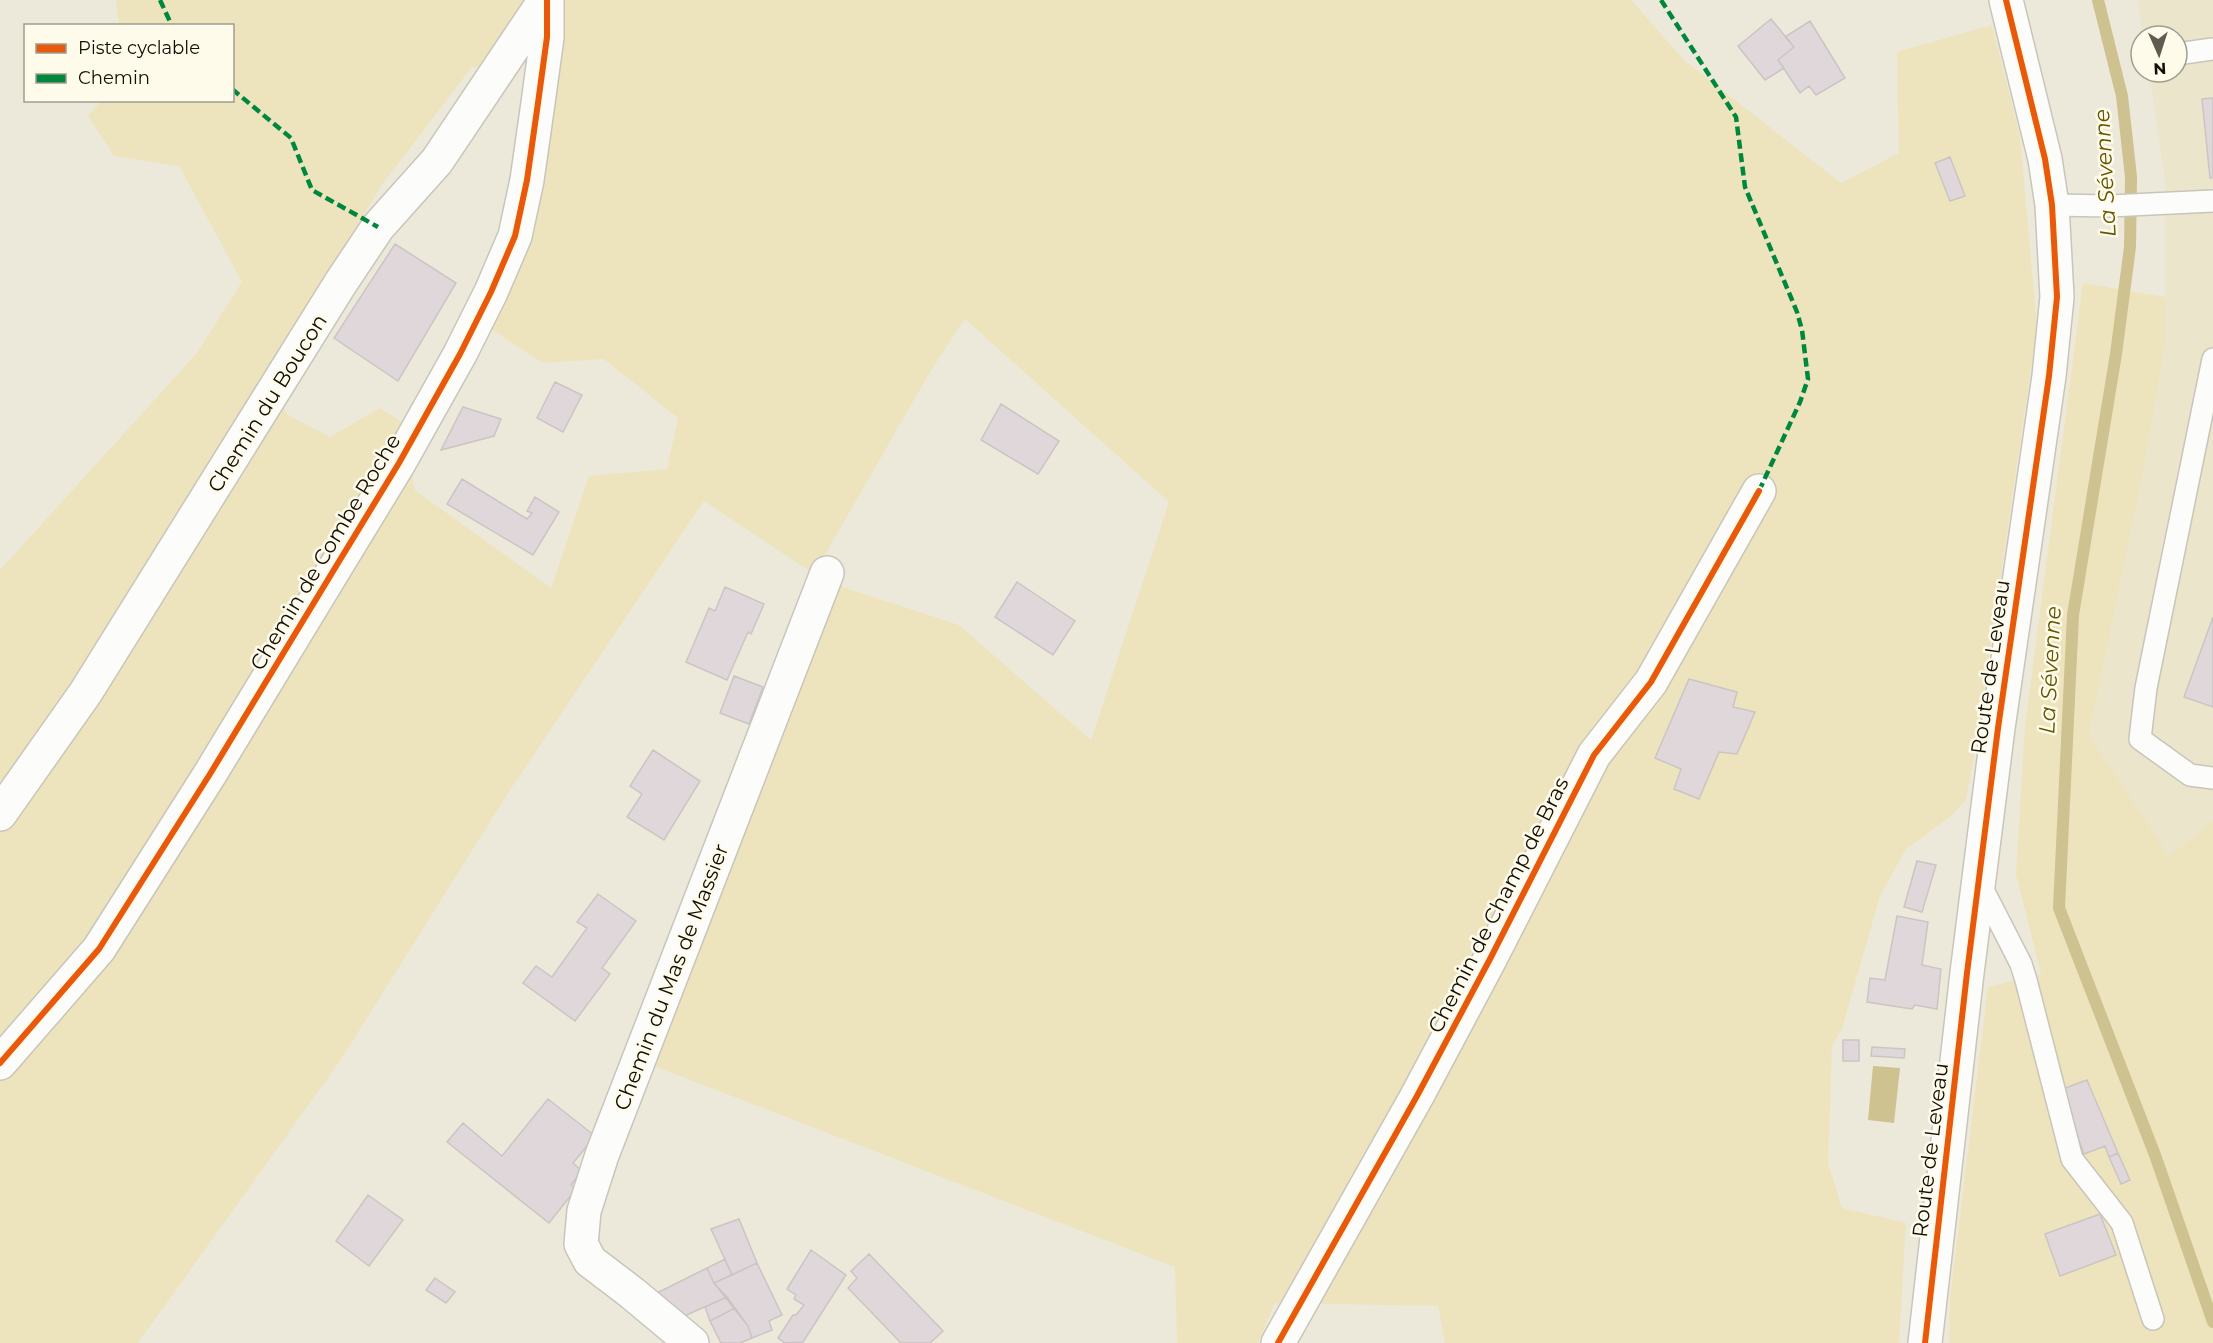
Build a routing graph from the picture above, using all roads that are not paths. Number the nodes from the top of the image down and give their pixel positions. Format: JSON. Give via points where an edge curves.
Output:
{"nodes":[{"id":1,"x":546,"y":0,"type":"edge"},
{"id":2,"x":2006,"y":0,"type":"edge"},
{"id":3,"x":2213,"y":49,"type":"edge"},
{"id":4,"x":2189,"y":52,"type":"edge"},
{"id":5,"x":2213,"y":201,"type":"edge"},
{"id":6,"x":2052,"y":205,"type":"junction"},
{"id":7,"x":2213,"y":359,"type":"edge"},
{"id":8,"x":1759,"y":491,"type":"dead end"},
{"id":9,"x":827,"y":573,"type":"dead end"},
{"id":10,"x":2213,"y":778,"type":"edge"},
{"id":11,"x":0,"y":814,"type":"edge"},
{"id":12,"x":1978,"y":881,"type":"junction"},
{"id":13,"x":0,"y":1063,"type":"edge"},
{"id":14,"x":2153,"y":1319,"type":"dead end"},
{"id":15,"x":692,"y":1343,"type":"edge"},
{"id":16,"x":1278,"y":1343,"type":"edge"},
{"id":17,"x":1925,"y":1343,"type":"edge"}],
"edges":[{"from":1,"to":11,"type":"street","name":"Chemin du Boucon","via":[[437,161],[378,227],[86,692]]},
{"from":1,"to":13,"type":"street","name":"Chemin de Combe Roche","via":[[547,37],[515,236],[460,354],[370,511],[99,949]]},
{"from":2,"to":6,"type":"street","name":"Route de Leveau","via":[[2045,159]]},
{"from":3,"to":4,"type":"lane"},
{"from":5,"to":6,"type":"lane"},
{"from":6,"to":12,"type":"street","name":"Route de Leveau","via":[[2057,297],[2049,376]]},
{"from":7,"to":10,"type":"lane","via":[[2146,688],[2140,738],[2190,775]]},
{"from":8,"to":16,"type":"street","name":"Chemin de Champ de Bras","via":[[1651,682],[1594,755],[1423,1085]]},
{"from":9,"to":15,"type":"street","name":"Chemin du Mas de Massier","via":[[602,1155],[584,1211],[581,1244],[590,1261]]},
{"from":12,"to":14,"type":"lane","via":[[2021,964],[2072,1159],[2122,1223]]},
{"from":12,"to":17,"type":"street","name":"Route de Leveau"}]}
